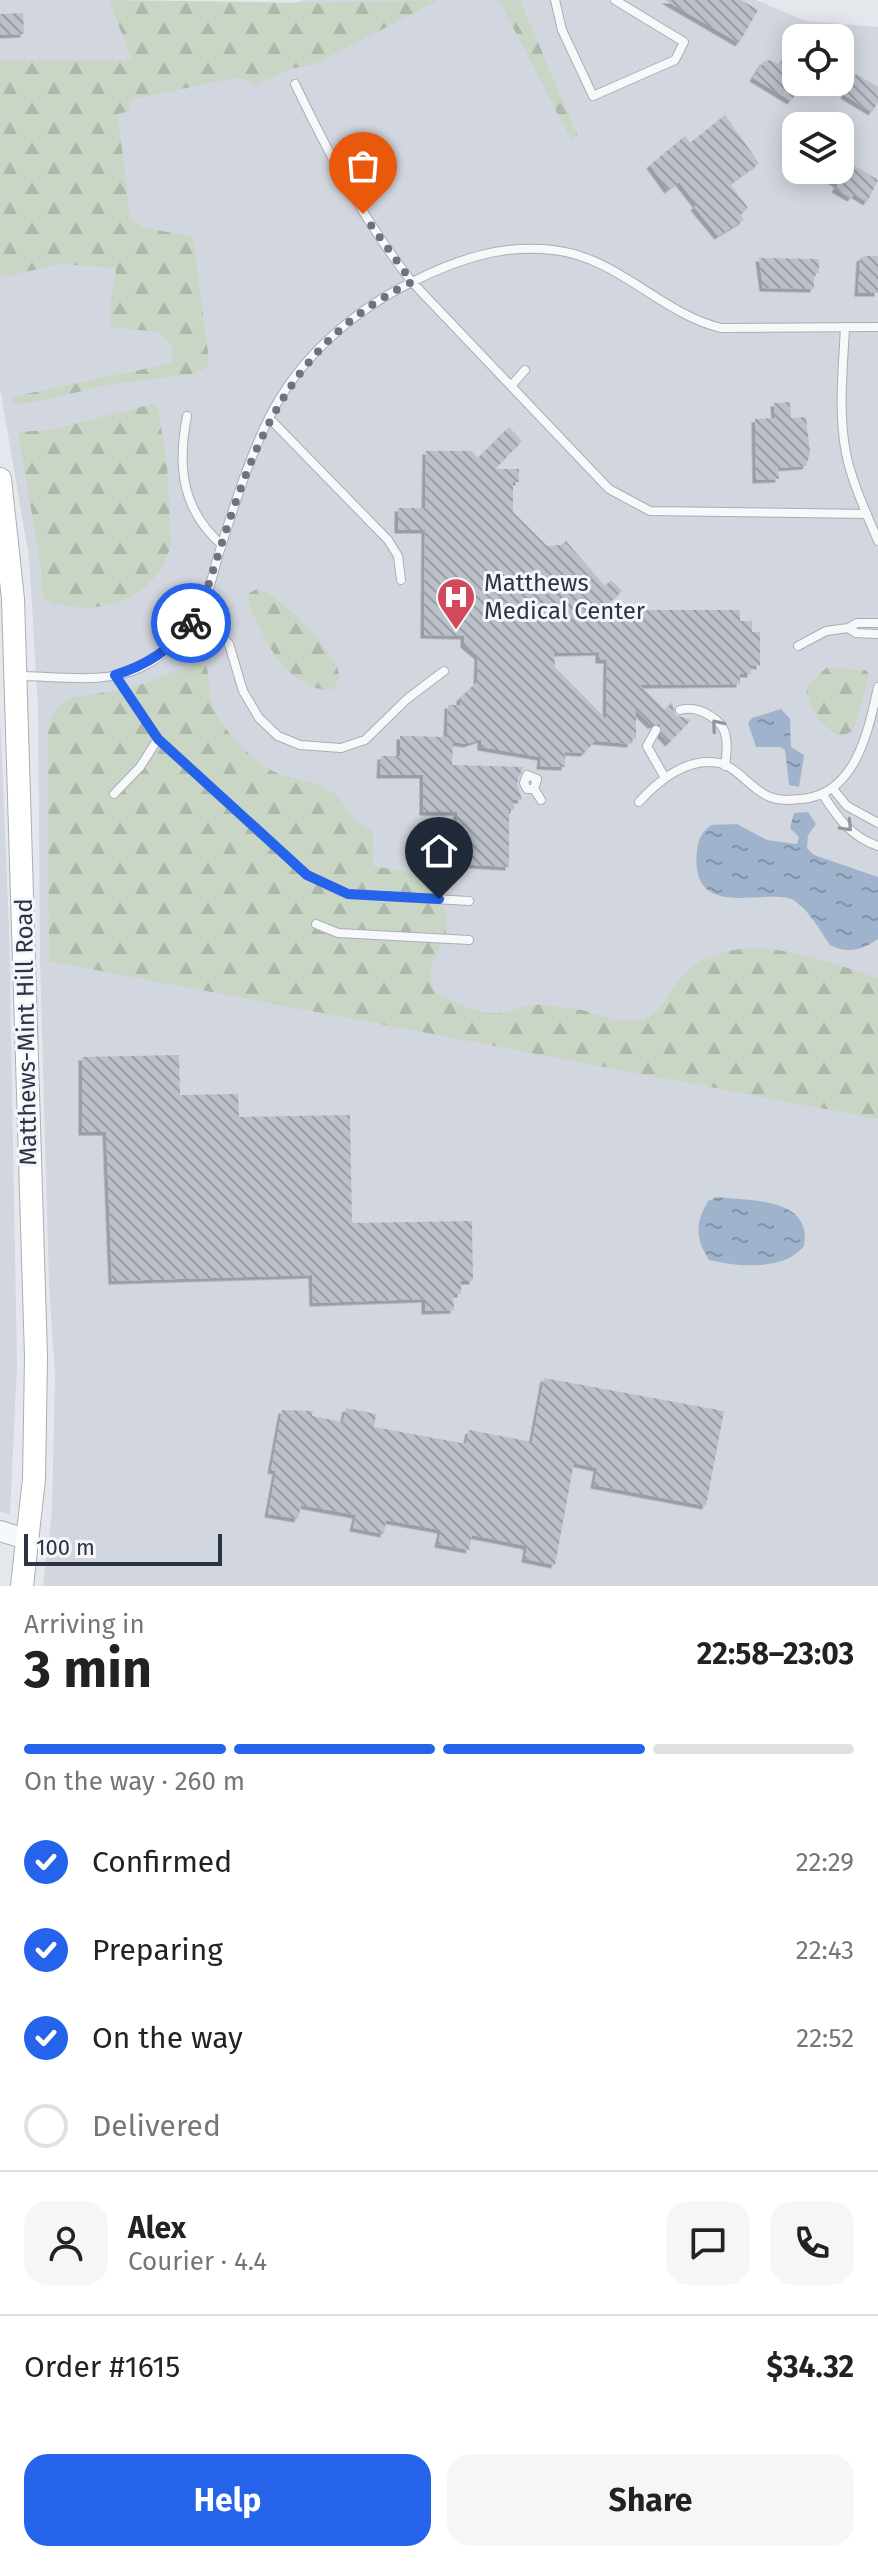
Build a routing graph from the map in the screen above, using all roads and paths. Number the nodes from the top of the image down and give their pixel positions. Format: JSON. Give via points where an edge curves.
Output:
{"nodes":[{"id":1,"x":555,"y":0,"type":"edge"},
{"id":2,"x":615,"y":0,"type":"edge"},
{"id":3,"x":295,"y":84,"type":"dead end"},
{"id":4,"x":412,"y":282,"type":"junction"},
{"id":5,"x":845,"y":327,"type":"junction"},
{"id":6,"x":878,"y":327,"type":"edge"},
{"id":7,"x":525,"y":370,"type":"dead end"},
{"id":8,"x":511,"y":386,"type":"junction"},
{"id":9,"x":187,"y":416,"type":"dead end"},
{"id":10,"x":269,"y":418,"type":"junction"},
{"id":11,"x":0,"y":479,"type":"edge"},
{"id":12,"x":867,"y":514,"type":"junction"},
{"id":13,"x":878,"y":541,"type":"edge"},
{"id":14,"x":222,"y":545,"type":"junction"},
{"id":15,"x":401,"y":580,"type":"dead end"},
{"id":16,"x":200,"y":611,"type":"junction"},
{"id":17,"x":878,"y":623,"type":"edge"},
{"id":18,"x":848,"y":628,"type":"junction"},
{"id":19,"x":878,"y":634,"type":"edge"},
{"id":20,"x":798,"y":646,"type":"dead end"},
{"id":21,"x":444,"y":671,"type":"dead end"},
{"id":22,"x":115,"y":675,"type":"junction"},
{"id":23,"x":16,"y":676,"type":"junction"},
{"id":24,"x":878,"y":687,"type":"edge"},
{"id":25,"x":680,"y":710,"type":"dead end"},
{"id":26,"x":656,"y":730,"type":"dead end"},
{"id":27,"x":158,"y":739,"type":"junction"},
{"id":28,"x":725,"y":766,"type":"junction"},
{"id":29,"x":665,"y":778,"type":"junction"},
{"id":30,"x":534,"y":789,"type":"dead end"},
{"id":31,"x":833,"y":789,"type":"junction"},
{"id":32,"x":114,"y":794,"type":"dead end"},
{"id":33,"x":823,"y":795,"type":"junction"},
{"id":34,"x":541,"y":800,"type":"dead end"},
{"id":35,"x":639,"y":802,"type":"dead end"},
{"id":36,"x":878,"y":823,"type":"edge"},
{"id":37,"x":878,"y":846,"type":"edge"},
{"id":38,"x":469,"y":901,"type":"dead end"},
{"id":39,"x":316,"y":924,"type":"dead end"},
{"id":40,"x":469,"y":940,"type":"dead end"},
{"id":41,"x":0,"y":1531,"type":"edge"},
{"id":42,"x":29,"y":1540,"type":"junction"},
{"id":43,"x":22,"y":1586,"type":"edge"}],
"edges":[{"from":1,"to":2,"type":"lane","via":[[562,30],[593,96],[675,60],[684,42]]},
{"from":3,"to":4,"type":"lane","via":[[340,177]]},
{"from":4,"to":5,"type":"lane","via":[[485,253],[555,250],[632,279],[705,324]]},
{"from":4,"to":8,"type":"lane"},
{"from":4,"to":10,"type":"lane","via":[[342,325],[303,366]]},
{"from":5,"to":6,"type":"lane"},
{"from":5,"to":12,"type":"lane","via":[[846,450]]},
{"from":7,"to":8,"type":"lane"},
{"from":8,"to":12,"type":"lane","via":[[609,489],[650,511]]},
{"from":9,"to":14,"type":"lane","via":[[187,497],[201,527]]},
{"from":10,"to":14,"type":"lane"},
{"from":10,"to":15,"type":"lane","via":[[388,540],[398,556]]},
{"from":11,"to":23,"type":"main road","name":"Matthews-Mint Hill Road"},
{"from":12,"to":13,"type":"lane"},
{"from":14,"to":16,"type":"lane"},
{"from":16,"to":21,"type":"lane","via":[[229,644],[243,691],[259,718],[278,736],[300,745],[341,748],[365,740]]},
{"from":16,"to":22,"type":"lane","via":[[174,644],[143,667]]},
{"from":17,"to":18,"type":"lane"},
{"from":18,"to":19,"type":"lane"},
{"from":18,"to":20,"type":"lane","via":[[826,631]]},
{"from":22,"to":23,"type":"lane"},
{"from":22,"to":27,"type":"lane"},
{"from":23,"to":42,"type":"main road","name":"Matthews-Mint Hill Road","via":[[36,1357]]},
{"from":24,"to":31,"type":"lane","via":[[856,758]]},
{"from":28,"to":25,"type":"lane","one_way":true,"via":[[726,738],[719,723],[693,708]]},
{"from":26,"to":29,"type":"lane","via":[[647,746]]},
{"from":27,"to":32,"type":"lane"},
{"from":27,"to":38,"type":"lane","via":[[307,875],[348,894]]},
{"from":28,"to":29,"type":"lane","via":[[702,762]]},
{"from":28,"to":33,"type":"lane","via":[[770,797]]},
{"from":29,"to":35,"type":"lane"},
{"from":30,"to":34,"type":"lane"},
{"from":31,"to":33,"type":"lane"},
{"from":31,"to":36,"type":"lane","via":[[847,806]]},
{"from":33,"to":37,"type":"lane","one_way":true,"via":[[840,821],[861,840]]},
{"from":39,"to":40,"type":"lane","via":[[338,933]]},
{"from":41,"to":42,"type":"street"},
{"from":42,"to":43,"type":"main road","name":"Matthews-Mint Hill Road"}]}
